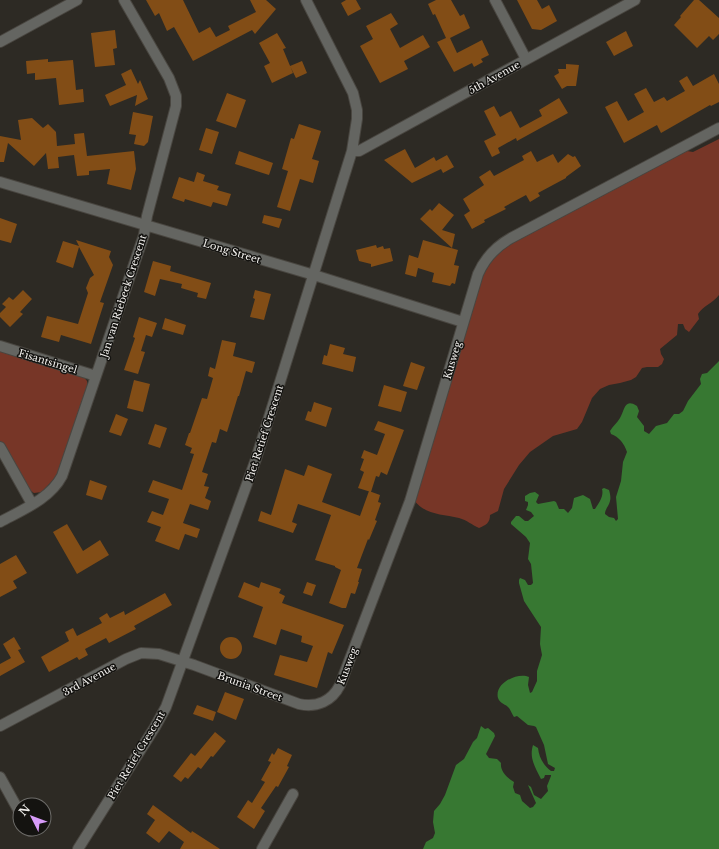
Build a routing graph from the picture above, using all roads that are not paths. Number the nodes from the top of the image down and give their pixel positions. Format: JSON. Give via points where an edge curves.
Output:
{"nodes":[{"id":1,"x":77,"y":0,"type":"edge"},
{"id":2,"x":124,"y":0,"type":"edge"},
{"id":3,"x":306,"y":0,"type":"edge"},
{"id":4,"x":495,"y":0,"type":"edge"},
{"id":5,"x":635,"y":0,"type":"edge"},
{"id":6,"x":0,"y":42,"type":"edge"},
{"id":7,"x":526,"y":59,"type":"junction"},
{"id":8,"x":719,"y":128,"type":"edge"},
{"id":9,"x":352,"y":151,"type":"junction"},
{"id":10,"x":0,"y":182,"type":"edge"},
{"id":11,"x":146,"y":225,"type":"junction"},
{"id":12,"x":314,"y":275,"type":"junction"},
{"id":13,"x":464,"y":322,"type":"junction"},
{"id":14,"x":0,"y":346,"type":"edge"},
{"id":15,"x":96,"y":376,"type":"junction"},
{"id":16,"x":0,"y":447,"type":"edge"},
{"id":17,"x":32,"y":504,"type":"junction"},
{"id":18,"x":0,"y":522,"type":"edge"},
{"id":19,"x":182,"y":662,"type":"junction"},
{"id":20,"x":318,"y":704,"type":"joint"},
{"id":21,"x":0,"y":726,"type":"edge"},
{"id":22,"x":0,"y":777,"type":"edge"},
{"id":23,"x":293,"y":794,"type":"dead end"},
{"id":24,"x":12,"y":799,"type":"edge"},
{"id":25,"x":78,"y":849,"type":"edge"},
{"id":26,"x":262,"y":849,"type":"edge"}],
"edges":[{"from":1,"to":6,"type":"street"},
{"from":2,"to":11,"type":"street","name":"Jan van Riebeek Crescent","via":[[169,78],[176,96],[176,106]]},
{"from":3,"to":9,"type":"street","name":"Piet Retief Crescent","via":[[354,93],[357,118]]},
{"from":4,"to":7,"type":"street"},
{"from":5,"to":7,"type":"street","name":"5th Avenue"},
{"from":7,"to":9,"type":"street","name":"5th Avenue","via":[[359,151]]},
{"from":8,"to":13,"type":"street","name":"Kusweg","via":[[499,245],[481,267]]},
{"from":9,"to":12,"type":"street","name":"Piet Retief Crescent"},
{"from":10,"to":11,"type":"street","name":"Long Street"},
{"from":11,"to":12,"type":"street","name":"Long Street"},
{"from":11,"to":15,"type":"street","name":"Jan van Riebeek Crescent"},
{"from":12,"to":13,"type":"street","name":"Long Street"},
{"from":12,"to":19,"type":"street","name":"Piet Retief Crescent","via":[[256,459]]},
{"from":13,"to":20,"type":"street","name":"Kusweg","via":[[410,501],[340,685],[329,699]]},
{"from":14,"to":15,"type":"street","name":"Fisantsingel"},
{"from":15,"to":17,"type":"street","name":"Jan van Riebeek Crescent","via":[[62,476],[51,492]]},
{"from":16,"to":17,"type":"street"},
{"from":17,"to":18,"type":"street","name":"Jan van Riebeek Crescent"},
{"from":19,"to":20,"type":"street","name":"Brunia Street","via":[[305,706]]},
{"from":19,"to":21,"type":"street","name":"3rd Avenue","via":[[154,653],[133,655]]},
{"from":19,"to":25,"type":"street","name":"Piet Retief Crescent","via":[[166,707],[155,727]]},
{"from":22,"to":24,"type":"street"},
{"from":23,"to":26,"type":"street"}]}
